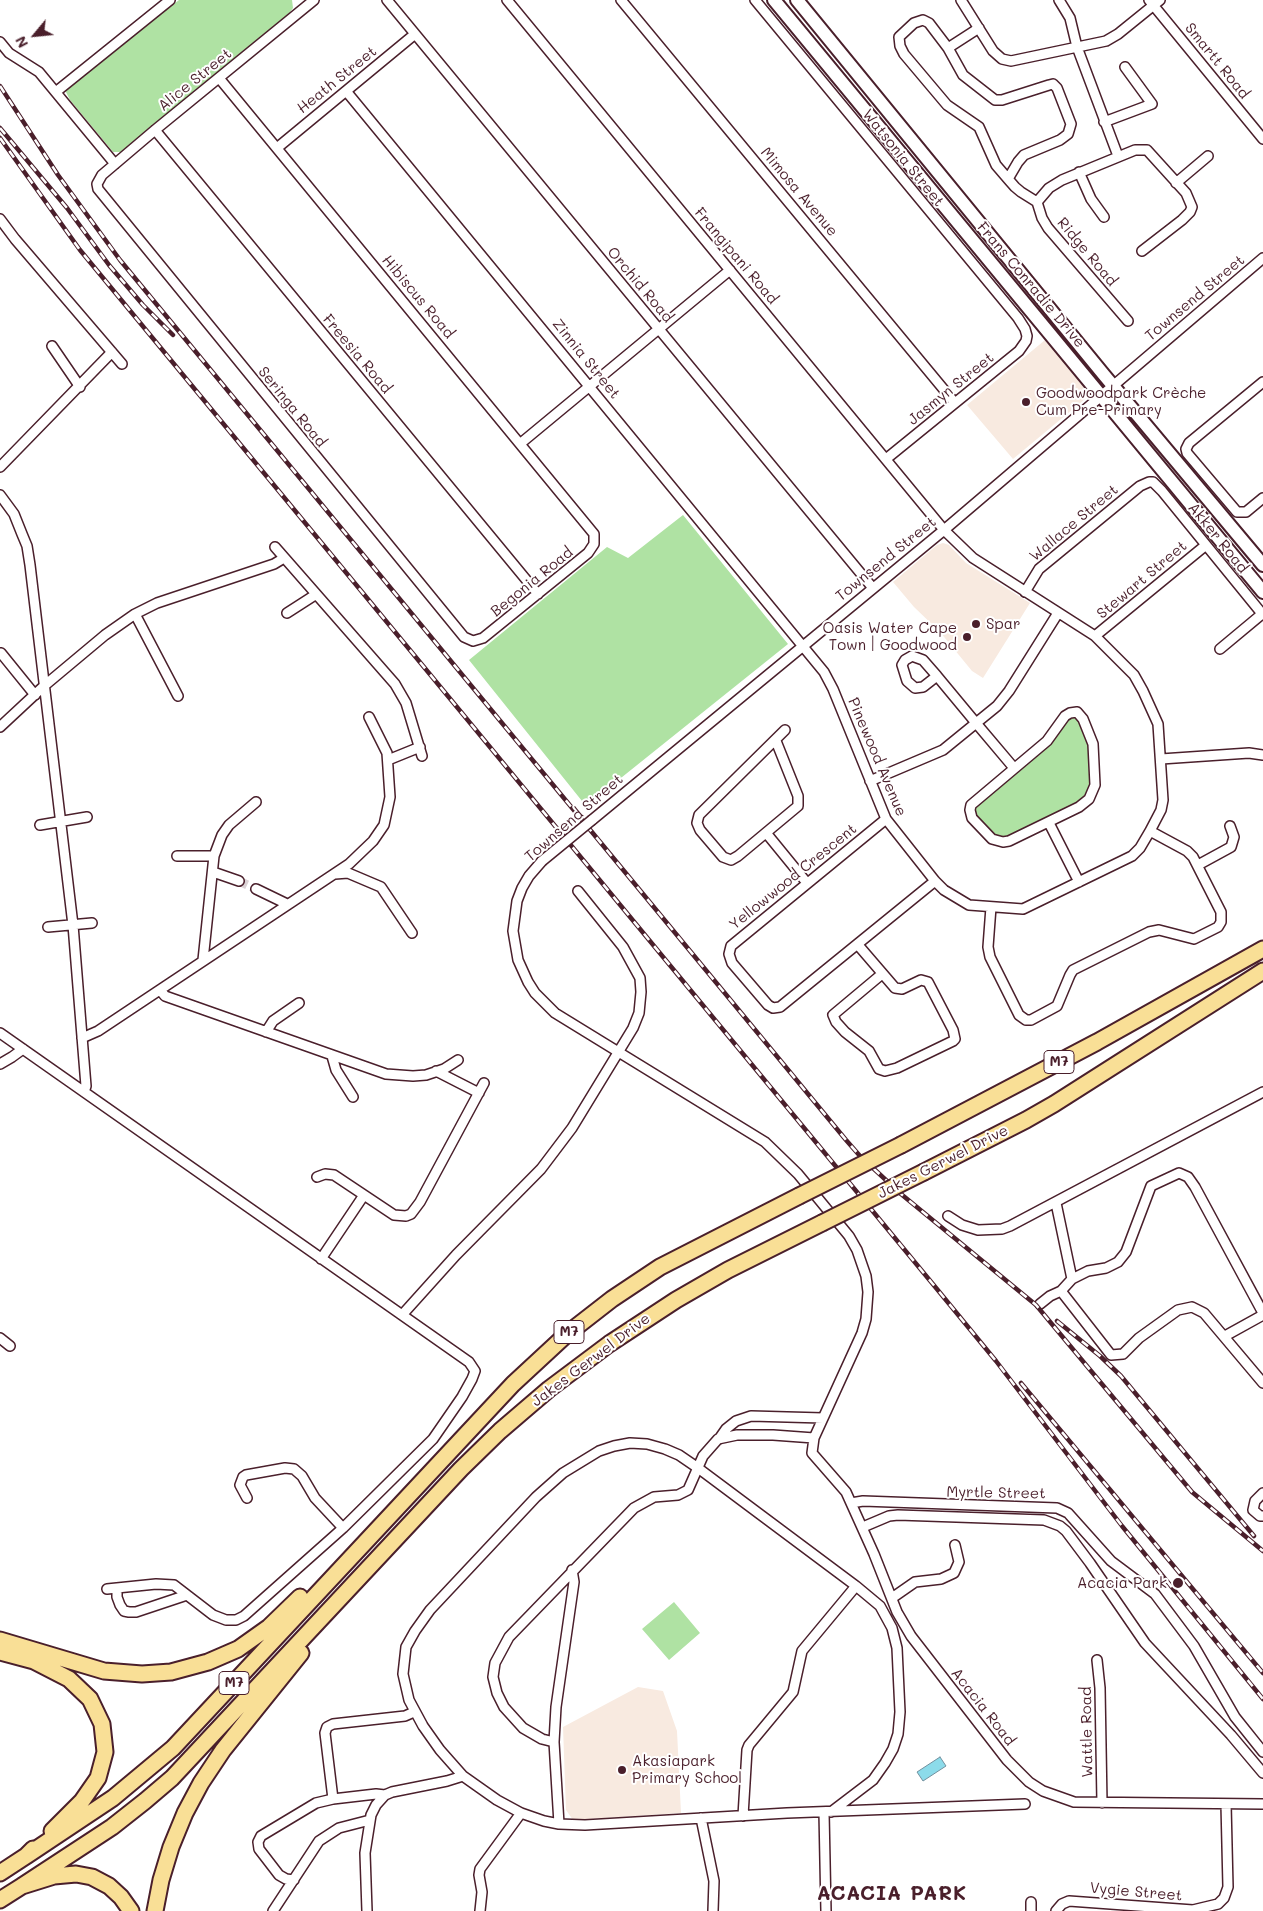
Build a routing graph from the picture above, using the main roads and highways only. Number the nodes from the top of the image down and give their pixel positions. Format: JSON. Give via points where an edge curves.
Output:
{"nodes":[{"id":1,"x":774,"y":0,"type":"edge"},
{"id":2,"x":798,"y":0,"type":"edge"},
{"id":3,"x":1263,"y":565,"type":"edge"},
{"id":4,"x":1263,"y":592,"type":"edge"},
{"id":5,"x":1263,"y":949,"type":"edge"},
{"id":6,"x":1263,"y":971,"type":"edge"},
{"id":7,"x":419,"y":1484,"type":"junction"},
{"id":8,"x":353,"y":1584,"type":"junction"},
{"id":9,"x":0,"y":1640,"type":"edge"},
{"id":10,"x":0,"y":1652,"type":"edge"},
{"id":11,"x":26,"y":1856,"type":"junction"},
{"id":12,"x":0,"y":1872,"type":"edge"},
{"id":13,"x":22,"y":1886,"type":"junction"},
{"id":14,"x":0,"y":1900,"type":"edge"},
{"id":15,"x":131,"y":1911,"type":"edge"},
{"id":16,"x":155,"y":1911,"type":"edge"}],
"edges":[{"from":1,"to":4,"type":"main road","name":"Frans Conradie Drive"},
{"from":2,"to":3,"type":"main road","name":"Frans Conradie Drive"},
{"from":5,"to":7,"type":"highway","name":"Jakes Gerwel Drive","number":"M7","bridge":true,"via":[[1097,1042],[674,1259],[632,1285],[536,1361]]},
{"from":6,"to":8,"type":"highway","name":"Jakes Gerwel Drive","number":"M7","bridge":true,"via":[[1045,1110],[690,1291],[635,1325],[524,1410],[481,1450]]},
{"from":7,"to":9,"type":"highway","via":[[269,1627],[238,1649],[212,1661],[171,1672],[123,1674],[81,1666]]},
{"from":7,"to":11,"type":"highway","name":"Jakes Gerwel Drive","number":"M7","via":[[173,1748],[118,1794]]},
{"from":8,"to":13,"type":"highway","name":"Jakes Gerwel Drive","number":"M7","via":[[162,1787],[112,1828]]},
{"from":8,"to":16,"type":"highway","via":[[345,1599],[206,1775],[171,1847]]},
{"from":10,"to":11,"type":"highway","via":[[38,1662],[73,1682],[94,1706],[104,1736],[105,1756],[92,1789]]},
{"from":11,"to":12,"type":"highway"},
{"from":13,"to":14,"type":"highway"},
{"from":13,"to":15,"type":"highway","via":[[60,1874],[87,1876],[113,1889]]}]}
